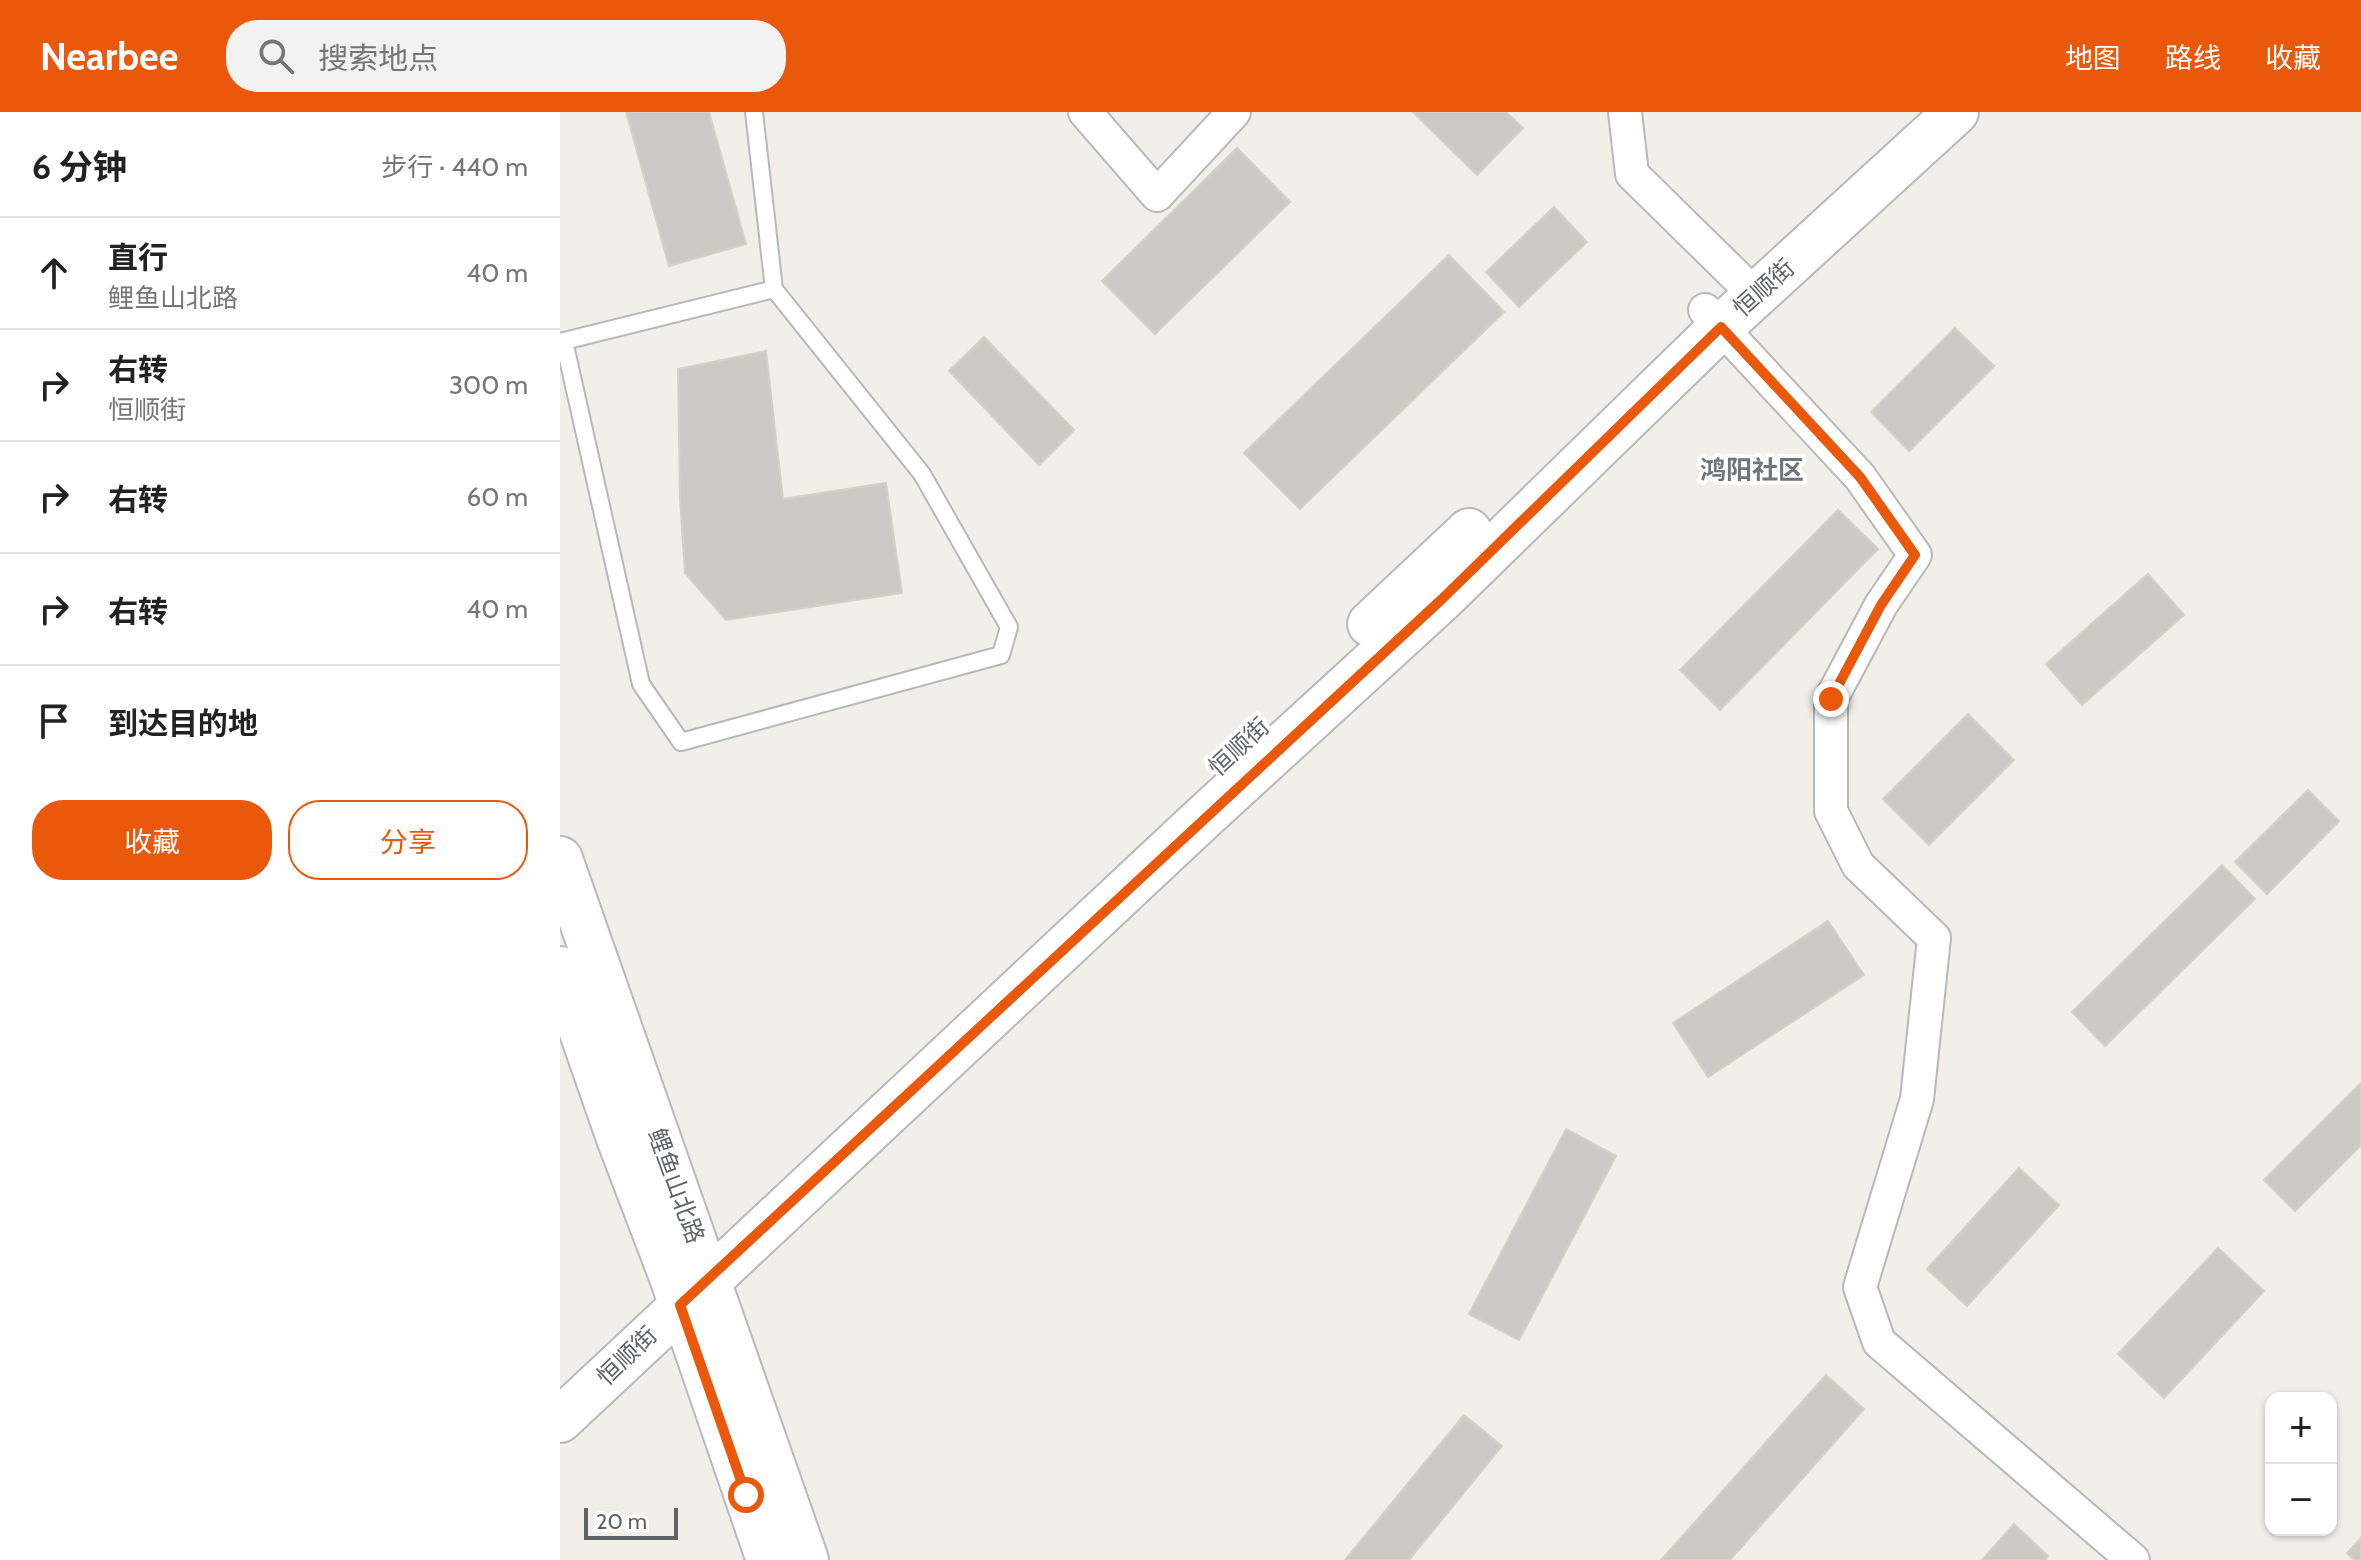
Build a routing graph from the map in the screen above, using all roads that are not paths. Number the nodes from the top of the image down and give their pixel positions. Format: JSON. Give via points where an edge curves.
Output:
{"nodes":[{"id":1,"x":754,"y":112,"type":"edge"},
{"id":2,"x":1085,"y":112,"type":"edge"},
{"id":3,"x":1234,"y":112,"type":"edge"},
{"id":4,"x":1625,"y":112,"type":"edge"},
{"id":5,"x":1918,"y":112,"type":"edge"},
{"id":6,"x":1956,"y":112,"type":"edge"},
{"id":7,"x":1738,"y":278,"type":"junction"},
{"id":8,"x":774,"y":289,"type":"junction"},
{"id":9,"x":1713,"y":319,"type":"junction"},
{"id":10,"x":562,"y":342,"type":"edge"},
{"id":11,"x":560,"y":859,"type":"edge"},
{"id":12,"x":560,"y":969,"type":"edge"},
{"id":13,"x":690,"y":1278,"type":"junction"},
{"id":14,"x":560,"y":1381,"type":"edge"},
{"id":15,"x":560,"y":1420,"type":"edge"},
{"id":16,"x":769,"y":1560,"type":"edge"},
{"id":17,"x":806,"y":1560,"type":"edge"},
{"id":18,"x":2133,"y":1560,"type":"edge"}],
"edges":[{"from":1,"to":8,"type":"lane"},
{"from":2,"to":3,"type":"street","via":[[1157,195]]},
{"from":4,"to":7,"type":"street","via":[[1632,174]]},
{"from":5,"to":7,"type":"street","name":"恒顺街"},
{"from":6,"to":9,"type":"street","name":"恒顺街"},
{"from":7,"to":9,"type":"street","name":"恒顺街"},
{"from":8,"to":10,"type":"lane"},
{"from":8,"to":10,"type":"lane","via":[[922,474],[1009,627],[1001,655],[681,742],[641,684]]},
{"from":9,"to":13,"type":"street","name":"恒顺街","via":[[1442,599]]},
{"from":9,"to":18,"type":"street","via":[[1860,477],[1915,555],[1881,605],[1831,699],[1831,811],[1858,865],[1934,938],[1917,1099],[1860,1287],[1879,1342]]},
{"from":11,"to":13,"type":"street","name":"鲤鱼山北路"},
{"from":12,"to":13,"type":"street","name":"鲤鱼山北路","via":[[620,1141]]},
{"from":13,"to":14,"type":"street","name":"恒顺街"},
{"from":13,"to":15,"type":"street","name":"恒顺街"},
{"from":13,"to":16,"type":"street","name":"鲤鱼山北路"},
{"from":13,"to":17,"type":"street","name":"鲤鱼山北路"}]}
